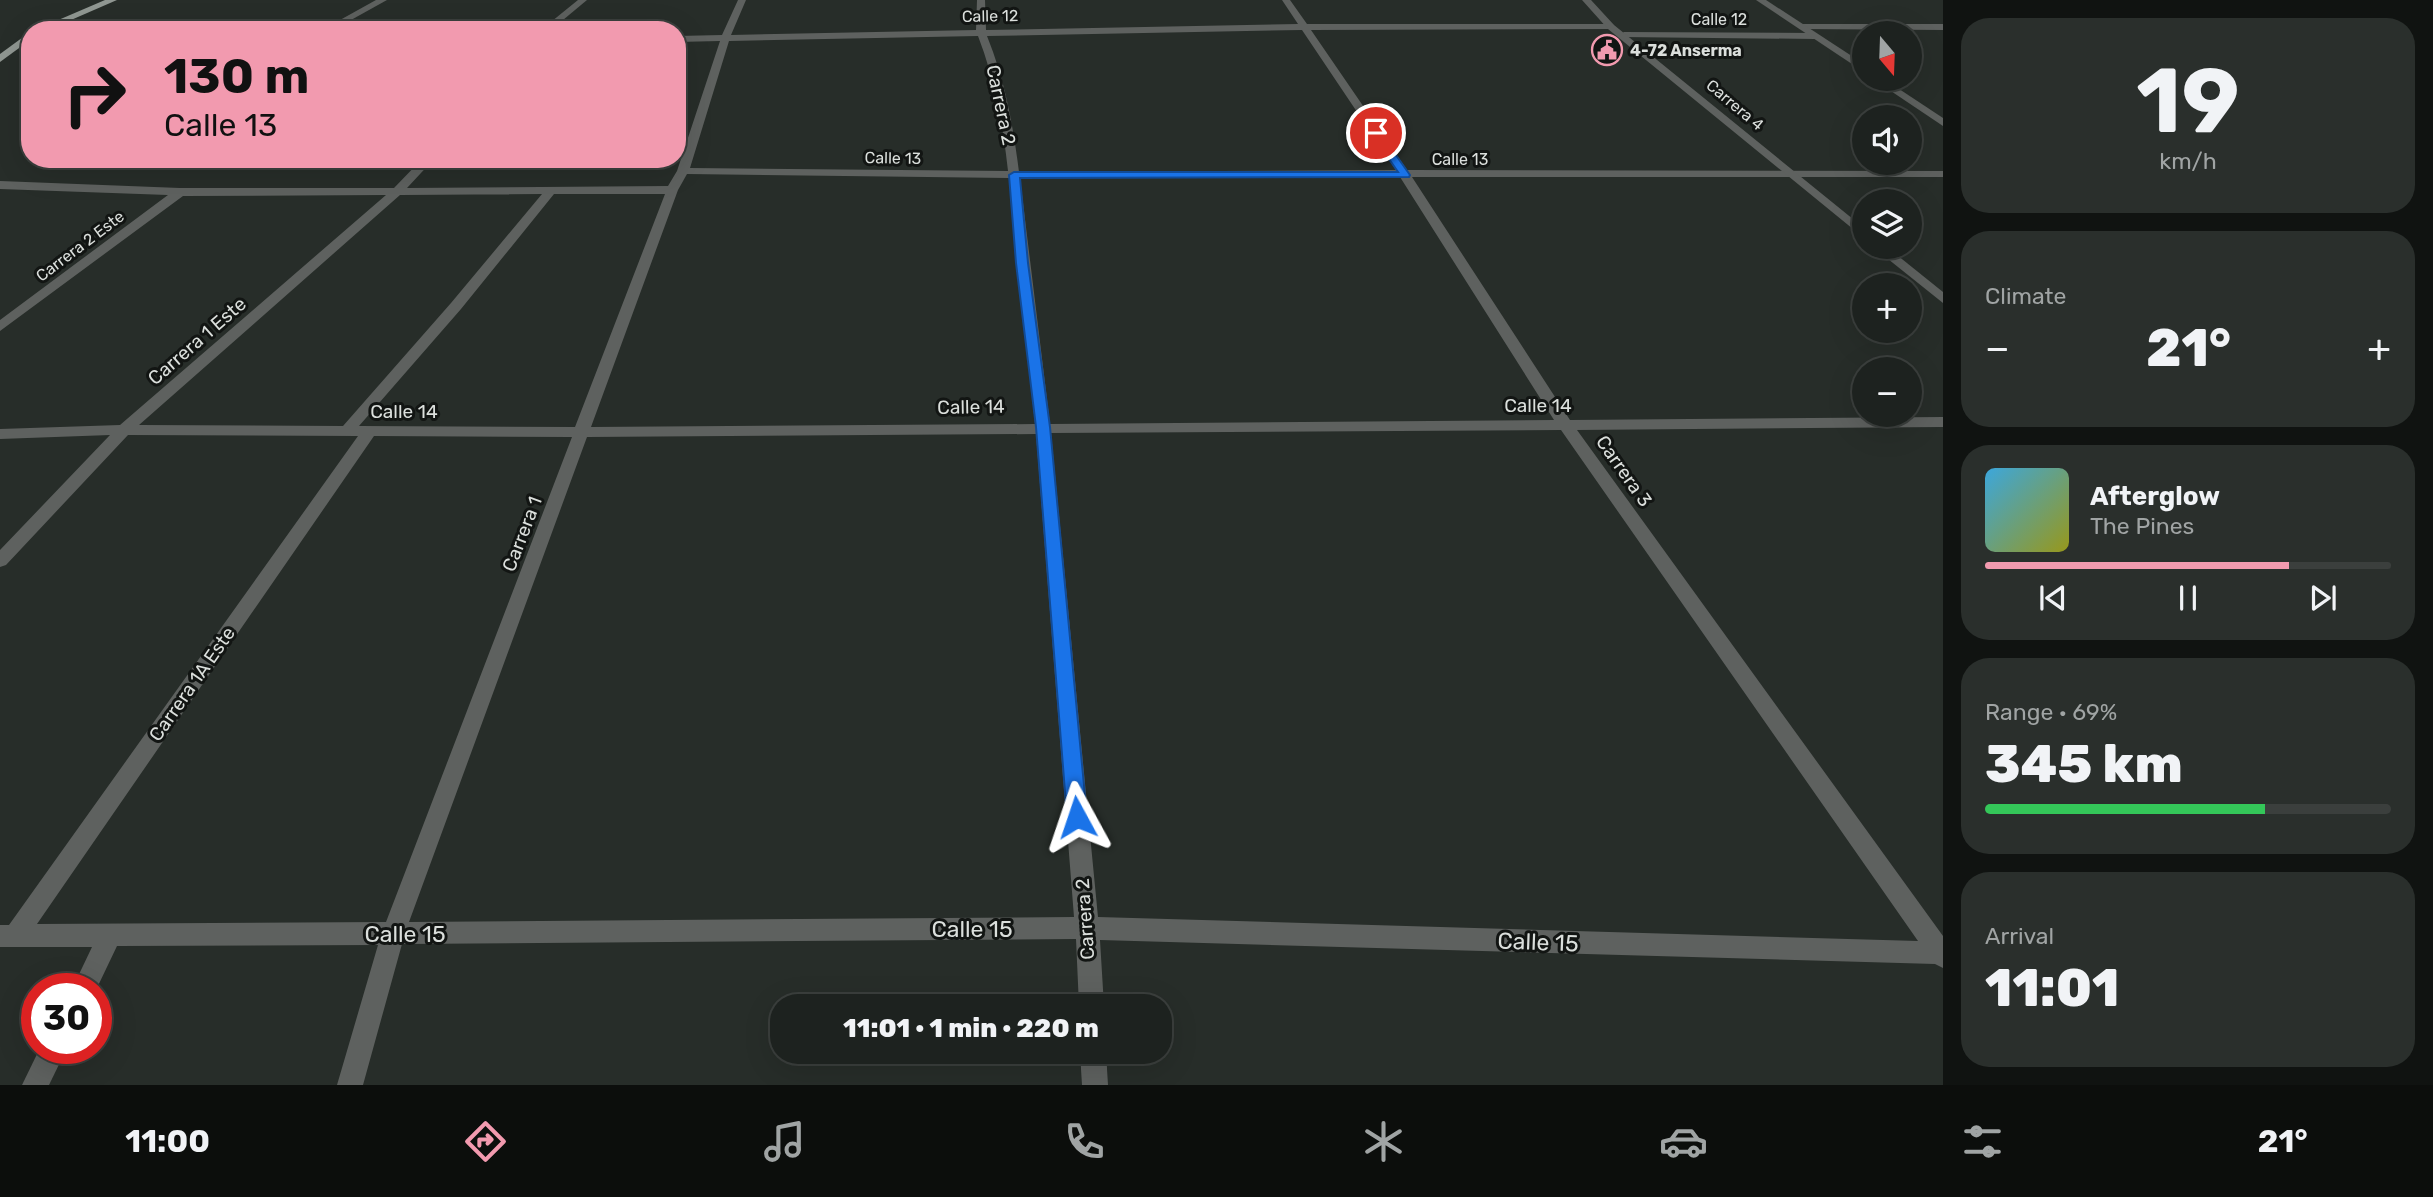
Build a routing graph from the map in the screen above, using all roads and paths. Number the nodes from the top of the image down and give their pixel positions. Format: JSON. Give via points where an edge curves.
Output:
{"nodes":[{"id":1,"x":114,"y":0,"type":"edge"},
{"id":2,"x":383,"y":0,"type":"edge"},
{"id":3,"x":583,"y":0,"type":"edge"},
{"id":4,"x":742,"y":0,"type":"edge"},
{"id":5,"x":981,"y":0,"type":"edge"},
{"id":6,"x":1286,"y":0,"type":"edge"},
{"id":7,"x":1586,"y":0,"type":"edge"},
{"id":8,"x":1760,"y":0,"type":"edge"},
{"id":9,"x":60,"y":21,"type":"edge"},
{"id":10,"x":343,"y":21,"type":"edge"},
{"id":11,"x":556,"y":21,"type":"edge"},
{"id":12,"x":1303,"y":27,"type":"junction"},
{"id":13,"x":1612,"y":27,"type":"junction"},
{"id":14,"x":1803,"y":27,"type":"junction"},
{"id":15,"x":1943,"y":27,"type":"edge"},
{"id":16,"x":981,"y":32,"type":"junction"},
{"id":17,"x":1624,"y":35,"type":"junction"},
{"id":18,"x":1815,"y":36,"type":"junction"},
{"id":19,"x":726,"y":37,"type":"junction"},
{"id":20,"x":686,"y":39,"type":"edge"},
{"id":21,"x":21,"y":42,"type":"edge"},
{"id":22,"x":0,"y":58,"type":"edge"},
{"id":23,"x":1852,"y":61,"type":"edge"},
{"id":24,"x":1896,"y":91,"type":"edge"},
{"id":25,"x":1943,"y":123,"type":"edge"},
{"id":26,"x":686,"y":162,"type":"edge"},
{"id":27,"x":420,"y":168,"type":"edge"},
{"id":28,"x":684,"y":168,"type":"edge"},
{"id":29,"x":683,"y":171,"type":"junction"},
{"id":30,"x":1787,"y":172,"type":"junction"},
{"id":31,"x":1943,"y":174,"type":"edge"},
{"id":32,"x":1014,"y":175,"type":"junction"},
{"id":33,"x":1405,"y":175,"type":"junction"},
{"id":34,"x":0,"y":185,"type":"edge"},
{"id":35,"x":551,"y":189,"type":"junction"},
{"id":36,"x":672,"y":190,"type":"junction"},
{"id":37,"x":180,"y":192,"type":"junction"},
{"id":38,"x":397,"y":192,"type":"junction"},
{"id":39,"x":1852,"y":224,"type":"edge"},
{"id":40,"x":1894,"y":259,"type":"edge"},
{"id":41,"x":1943,"y":299,"type":"edge"},
{"id":42,"x":0,"y":327,"type":"edge"},
{"id":43,"x":1943,"y":422,"type":"edge"},
{"id":44,"x":1566,"y":426,"type":"junction"},
{"id":45,"x":1043,"y":427,"type":"junction"},
{"id":46,"x":124,"y":430,"type":"junction"},
{"id":47,"x":369,"y":432,"type":"junction"},
{"id":48,"x":583,"y":432,"type":"junction"},
{"id":49,"x":345,"y":433,"type":"junction"},
{"id":50,"x":0,"y":434,"type":"edge"},
{"id":51,"x":0,"y":561,"type":"edge"},
{"id":52,"x":1087,"y":928,"type":"junction"},
{"id":53,"x":111,"y":934,"type":"junction"},
{"id":54,"x":393,"y":934,"type":"junction"},
{"id":55,"x":8,"y":935,"type":"edge"},
{"id":56,"x":1943,"y":954,"type":"edge"},
{"id":57,"x":92,"y":973,"type":"edge"},
{"id":58,"x":1090,"y":994,"type":"edge"},
{"id":59,"x":46,"y":1064,"type":"edge"},
{"id":60,"x":1094,"y":1064,"type":"edge"},
{"id":61,"x":35,"y":1085,"type":"edge"},
{"id":62,"x":350,"y":1085,"type":"edge"},
{"id":63,"x":1095,"y":1085,"type":"edge"}],
"edges":[{"from":1,"to":9,"type":"main road"},
{"from":2,"to":10,"type":"street"},
{"from":3,"to":11,"type":"street"},
{"from":4,"to":19,"type":"street","name":"Carrera 1"},
{"from":5,"to":16,"type":"street","name":"Carrera 2"},
{"from":6,"to":12,"type":"street","name":"Carrera 3"},
{"from":7,"to":13,"type":"street","name":"Carrera 4"},
{"from":8,"to":14,"type":"street"},
{"from":12,"to":13,"type":"street","name":"Calle 12"},
{"from":12,"to":16,"type":"street","name":"Calle 12"},
{"from":12,"to":33,"type":"street","name":"Carrera 3"},
{"from":13,"to":17,"type":"street","name":"Carrera 4"},
{"from":14,"to":15,"type":"street"},
{"from":14,"to":18,"type":"street"},
{"from":16,"to":19,"type":"street","name":"Calle 12"},
{"from":16,"to":32,"type":"street","name":"Carrera 2","via":[[1008,125]]},
{"from":17,"to":18,"type":"street","name":"Calle 12"},
{"from":17,"to":30,"type":"street","name":"Carrera 4"},
{"from":18,"to":23,"type":"street"},
{"from":19,"to":20,"type":"street","name":"Calle 12"},
{"from":19,"to":26,"type":"street","name":"Carrera 1"},
{"from":21,"to":22,"type":"main road"},
{"from":24,"to":25,"type":"street"},
{"from":27,"to":38,"type":"street","name":"Carrera 1 Este"},
{"from":28,"to":29,"type":"street","name":"Carrera 1"},
{"from":29,"to":32,"type":"street","name":"Calle 13"},
{"from":29,"to":36,"type":"street","name":"Carrera 1"},
{"from":30,"to":31,"type":"street","name":"Calle 13"},
{"from":30,"to":33,"type":"street","name":"Calle 13"},
{"from":30,"to":39,"type":"street","name":"Carrera 4"},
{"from":32,"to":33,"type":"street","name":"Calle 13"},
{"from":32,"to":45,"type":"street","name":"Carrera 2"},
{"from":33,"to":44,"type":"street","name":"Carrera 3"},
{"from":34,"to":37,"type":"street"},
{"from":35,"to":36,"type":"street"},
{"from":35,"to":38,"type":"street"},
{"from":35,"to":49,"type":"street"},
{"from":36,"to":48,"type":"street","name":"Carrera 1"},
{"from":37,"to":38,"type":"street"},
{"from":37,"to":42,"type":"street","name":"Carrera 2 Este"},
{"from":38,"to":46,"type":"street","name":"Carrera 1 Este"},
{"from":40,"to":41,"type":"street"},
{"from":43,"to":44,"type":"street","name":"Calle 14"},
{"from":44,"to":45,"type":"street","name":"Calle 14"},
{"from":44,"to":56,"type":"street","name":"Carrera 3"},
{"from":45,"to":48,"type":"street","name":"Calle 14"},
{"from":45,"to":52,"type":"street","name":"Carrera 2"},
{"from":46,"to":49,"type":"street","name":"Calle 14"},
{"from":46,"to":50,"type":"street","name":"Calle 14"},
{"from":46,"to":51,"type":"street","name":"Carrera 1 Este"},
{"from":47,"to":48,"type":"street","name":"Calle 14"},
{"from":47,"to":49,"type":"street","name":"Calle 14"},
{"from":47,"to":55,"type":"street","name":"Carrera 1A Este"},
{"from":48,"to":54,"type":"street","name":"Carrera 1"},
{"from":52,"to":54,"type":"street","name":"Calle 15"},
{"from":52,"to":56,"type":"street","name":"Calle 15"},
{"from":52,"to":58,"type":"street","name":"Carrera 2"},
{"from":53,"to":54,"type":"street","name":"Calle 15"},
{"from":53,"to":55,"type":"street","name":"Calle 15"},
{"from":53,"to":57,"type":"street"},
{"from":54,"to":62,"type":"street","name":"Carrera 1"},
{"from":59,"to":61,"type":"street"},
{"from":60,"to":63,"type":"street"}]}
